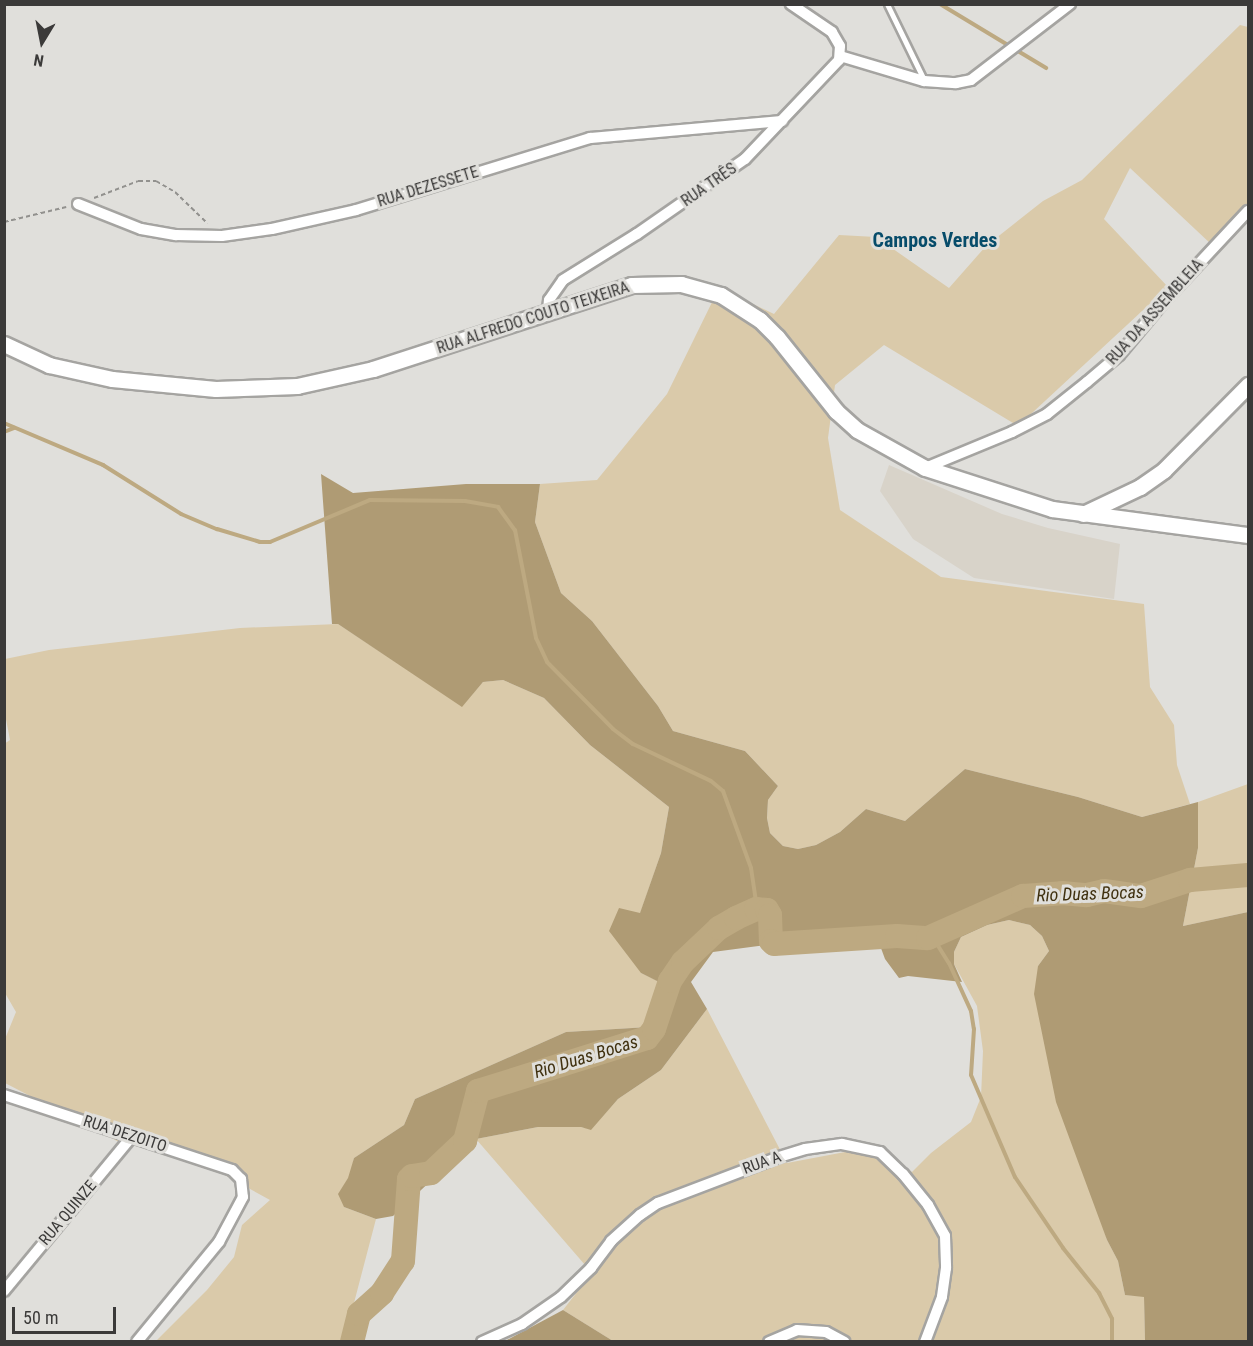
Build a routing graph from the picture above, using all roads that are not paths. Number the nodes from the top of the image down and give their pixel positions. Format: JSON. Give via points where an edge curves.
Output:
{"nodes":[{"id":1,"x":791,"y":4,"type":"edge"},
{"id":2,"x":887,"y":4,"type":"edge"},
{"id":3,"x":1070,"y":4,"type":"edge"},
{"id":4,"x":840,"y":56,"type":"junction"},
{"id":5,"x":924,"y":81,"type":"junction"},
{"id":6,"x":782,"y":121,"type":"junction"},
{"id":7,"x":78,"y":204,"type":"road end"},
{"id":8,"x":1248,"y":211,"type":"edge"},
{"id":9,"x":548,"y":311,"type":"junction"},
{"id":10,"x":4,"y":344,"type":"edge"},
{"id":11,"x":1248,"y":385,"type":"edge"},
{"id":12,"x":925,"y":468,"type":"junction"},
{"id":13,"x":1083,"y":514,"type":"junction"},
{"id":14,"x":1248,"y":535,"type":"edge"},
{"id":15,"x":4,"y":1095,"type":"edge"},
{"id":16,"x":132,"y":1136,"type":"junction"},
{"id":17,"x":4,"y":1290,"type":"edge"},
{"id":18,"x":137,"y":1341,"type":"edge"},
{"id":19,"x":482,"y":1341,"type":"edge"},
{"id":20,"x":769,"y":1341,"type":"edge"},
{"id":21,"x":845,"y":1341,"type":"edge"},
{"id":22,"x":925,"y":1341,"type":"edge"}],
"edges":[{"from":1,"to":4,"type":"street","via":[[832,32],[840,46]]},
{"from":2,"to":5,"type":"lane"},
{"from":3,"to":5,"type":"street","via":[[971,80]]},
{"from":4,"to":5,"type":"street"},
{"from":4,"to":6,"type":"street","name":"RUA TRÊS"},
{"from":6,"to":7,"type":"street","name":"RUA DEZESSETE","via":[[590,138],[356,210],[222,236],[141,229]]},
{"from":6,"to":9,"type":"street","name":"RUA TRÊS","via":[[726,175],[563,279],[549,300]]},
{"from":8,"to":12,"type":"street","name":"RUA DA ASSEMBLEIA","via":[[1119,355],[1087,382],[1038,418]]},
{"from":9,"to":10,"type":"street","name":"RUA ALFREDO COUTO TEIXEIRA","via":[[340,378],[260,389],[151,385],[82,375]]},
{"from":9,"to":12,"type":"street","name":"RUA ALFREDO COUTO TEIXEIRA","via":[[632,285],[681,284],[721,295],[760,320],[836,411],[857,430]]},
{"from":11,"to":13,"type":"street","via":[[1164,470],[1140,487]]},
{"from":12,"to":13,"type":"street","name":"RUA ALFREDO COUTO TEIXEIRA","via":[[1052,509]]},
{"from":13,"to":14,"type":"street","name":"RUA ALFREDO COUTO TEIXEIRA"},
{"from":15,"to":16,"type":"street","name":"RUA DEZOITO"},
{"from":16,"to":17,"type":"street","name":"RUA QUINZE"},
{"from":16,"to":18,"type":"street","name":"RUA DEZOITO","via":[[232,1170],[241,1179],[243,1197],[219,1242]]},
{"from":19,"to":22,"type":"street","name":"RUA A","via":[[522,1324],[561,1297],[591,1268],[611,1241],[658,1203],[779,1156],[842,1144],[880,1152],[928,1205],[945,1236],[942,1297]]},
{"from":20,"to":21,"type":"street","via":[[797,1330],[826,1332]]}]}
